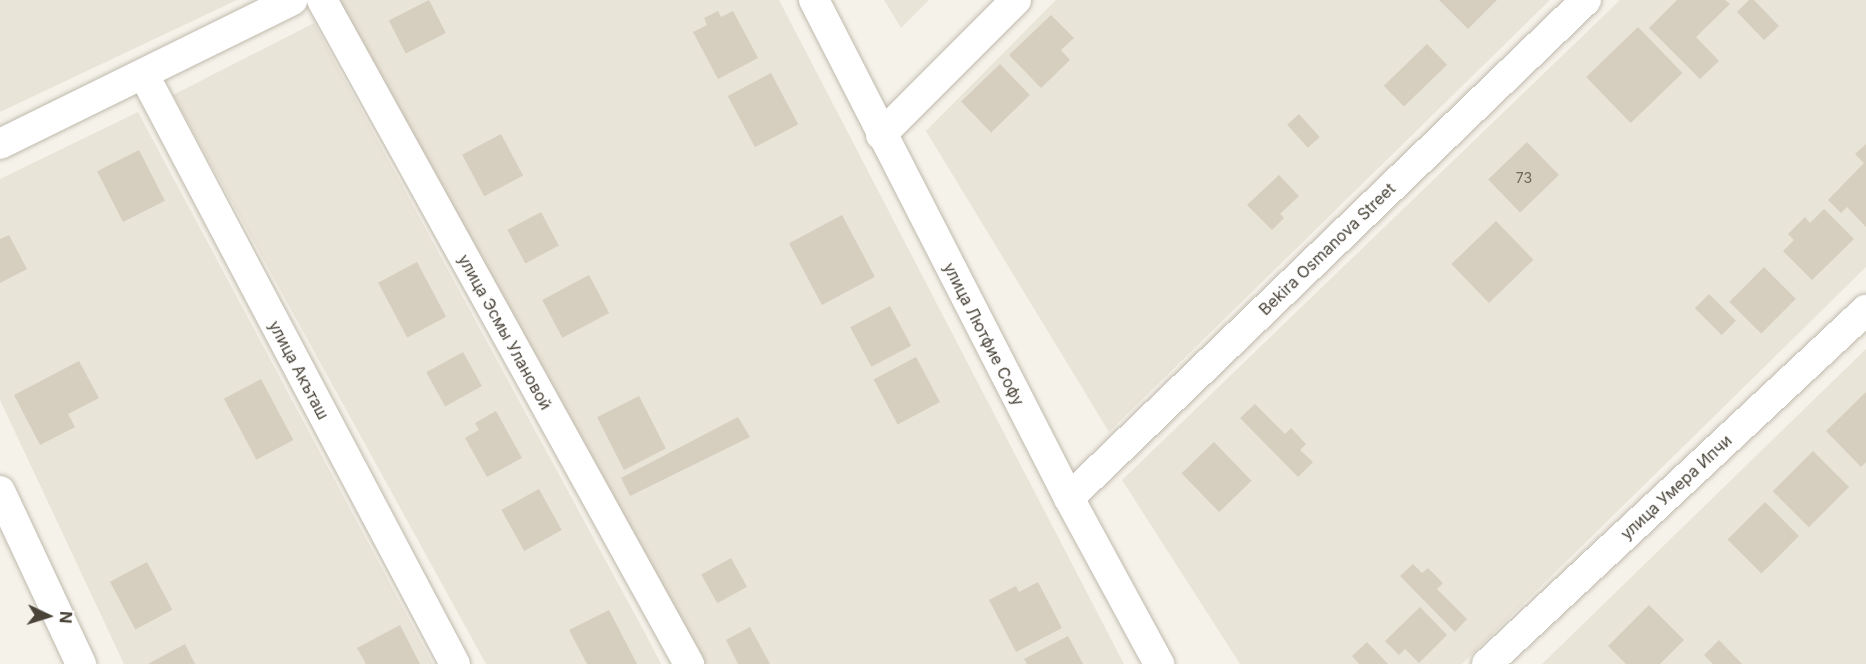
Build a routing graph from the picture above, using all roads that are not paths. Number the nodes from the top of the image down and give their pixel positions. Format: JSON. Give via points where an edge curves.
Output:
{"nodes":[{"id":1,"x":293,"y":0,"type":"edge"},
{"id":2,"x":322,"y":0,"type":"edge"},
{"id":3,"x":814,"y":0,"type":"edge"},
{"id":4,"x":1016,"y":0,"type":"edge"},
{"id":5,"x":1586,"y":0,"type":"edge"},
{"id":6,"x":144,"y":75,"type":"junction"},
{"id":7,"x":881,"y":135,"type":"junction"},
{"id":8,"x":0,"y":144,"type":"edge"},
{"id":9,"x":1866,"y":310,"type":"edge"},
{"id":10,"x":0,"y":491,"type":"edge"},
{"id":11,"x":1069,"y":498,"type":"junction"},
{"id":12,"x":81,"y":664,"type":"edge"},
{"id":13,"x":455,"y":664,"type":"edge"},
{"id":14,"x":688,"y":664,"type":"edge"},
{"id":15,"x":1160,"y":664,"type":"edge"},
{"id":16,"x":1487,"y":664,"type":"edge"}],
"edges":[{"from":1,"to":6,"type":"street"},
{"from":2,"to":14,"type":"street","name":"улица Эсмы Улановой"},
{"from":3,"to":7,"type":"street","name":"улица Лютфие Софу"},
{"from":4,"to":7,"type":"street"},
{"from":5,"to":11,"type":"street","name":"Bekira Osmanova Street"},
{"from":6,"to":8,"type":"street"},
{"from":6,"to":13,"type":"street","name":"улица Акъташ"},
{"from":7,"to":11,"type":"street","name":"улица Лютфие Софу"},
{"from":9,"to":16,"type":"street","name":"улица Умера Ипчи"},
{"from":10,"to":12,"type":"street"},
{"from":11,"to":15,"type":"street","name":"улица Лютфие Софу"}]}
